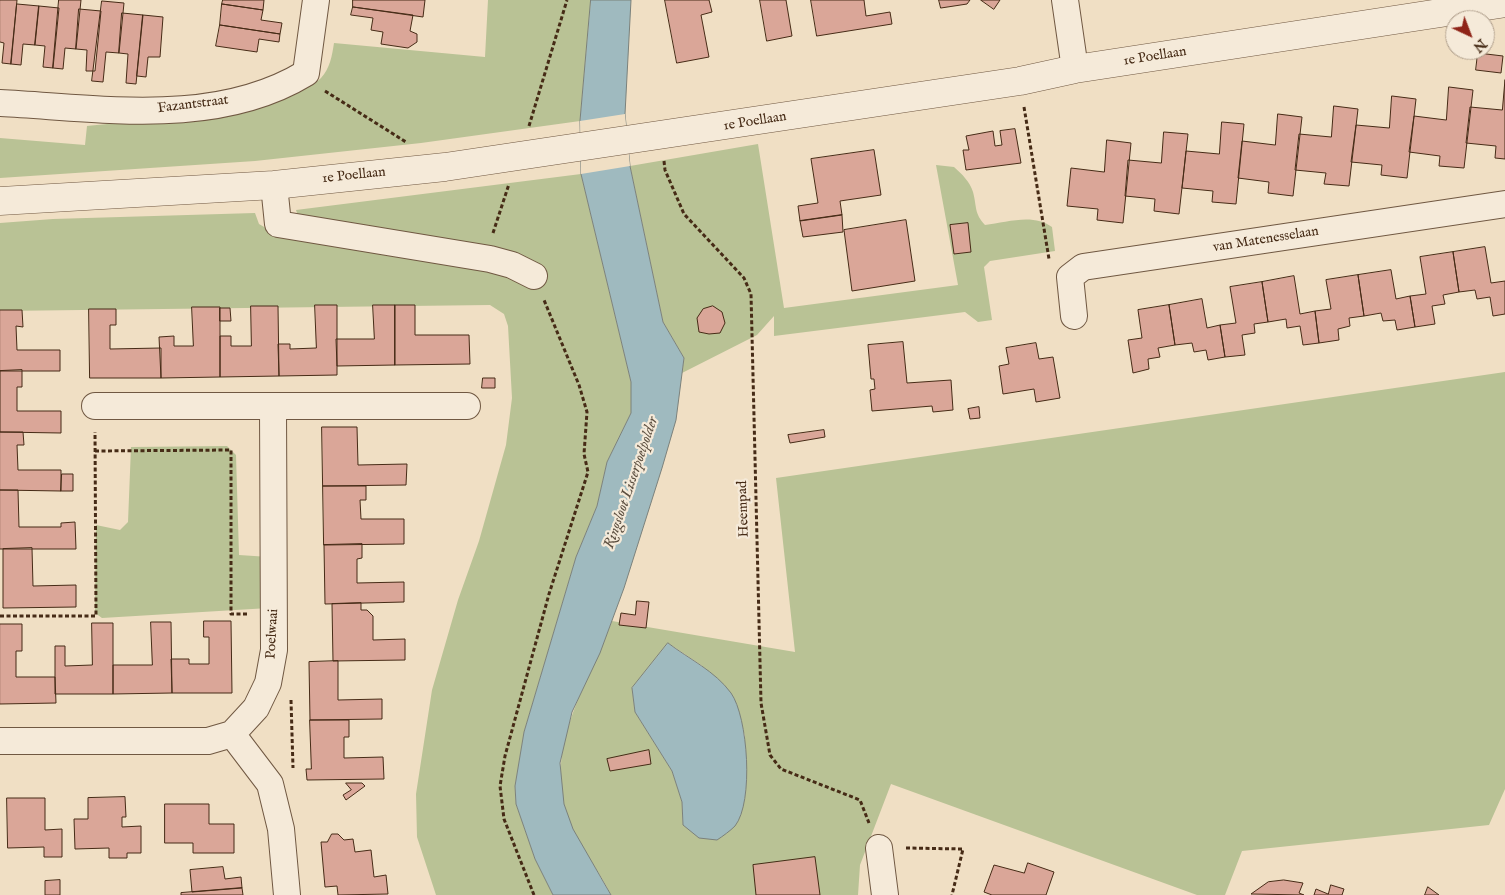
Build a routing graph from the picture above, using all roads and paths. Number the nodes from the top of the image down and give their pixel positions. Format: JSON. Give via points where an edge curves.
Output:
{"nodes":[{"id":1,"x":316,"y":0,"type":"edge"},
{"id":2,"x":567,"y":0,"type":"edge"},
{"id":3,"x":1065,"y":0,"type":"edge"},
{"id":4,"x":1505,"y":3,"type":"edge"},
{"id":5,"x":1075,"y":69,"type":"junction"},
{"id":6,"x":306,"y":73,"type":"junction"},
{"id":7,"x":1020,"y":81,"type":"junction"},
{"id":8,"x":0,"y":103,"type":"edge"},
{"id":9,"x":661,"y":136,"type":"junction"},
{"id":10,"x":520,"y":156,"type":"junction"},
{"id":11,"x":446,"y":167,"type":"junction"},
{"id":12,"x":274,"y":185,"type":"junction"},
{"id":13,"x":0,"y":201,"type":"edge"},
{"id":14,"x":1505,"y":204,"type":"edge"},
{"id":15,"x":490,"y":259,"type":"junction"},
{"id":16,"x":534,"y":276,"type":"joint"},
{"id":17,"x":1070,"y":277,"type":"junction"},
{"id":18,"x":1074,"y":316,"type":"dead end"},
{"id":19,"x":95,"y":406,"type":"joint"},
{"id":20,"x":467,"y":406,"type":"dead end"},
{"id":21,"x":273,"y":408,"type":"junction"},
{"id":22,"x":95,"y":451,"type":"junction"},
{"id":23,"x":274,"y":614,"type":"junction"},
{"id":24,"x":0,"y":616,"type":"edge"},
{"id":25,"x":291,"y":696,"type":"dead end"},
{"id":26,"x":232,"y":734,"type":"junction"},
{"id":27,"x":0,"y":741,"type":"edge"},
{"id":28,"x":294,"y":772,"type":"dead end"},
{"id":29,"x":879,"y":848,"type":"junction"},
{"id":30,"x":286,"y":895,"type":"edge"},
{"id":31,"x":534,"y":895,"type":"edge"},
{"id":32,"x":885,"y":895,"type":"edge"},
{"id":33,"x":952,"y":895,"type":"edge"}],
"edges":[{"from":1,"to":6,"type":"street"},
{"from":2,"to":10,"type":"path"},
{"from":3,"to":5,"type":"street"},
{"from":4,"to":5,"type":"street","name":"1e Poellaan"},
{"from":5,"to":7,"type":"street","name":"1e Poellaan"},
{"from":6,"to":8,"type":"street","name":"Fazantstraat","via":[[283,87],[222,104],[166,112]]},
{"from":6,"to":11,"type":"path","via":[[327,93]]},
{"from":7,"to":9,"type":"street","name":"1e Poellaan"},
{"from":7,"to":17,"type":"path","via":[[1050,267]]},
{"from":9,"to":10,"type":"street","name":"1e Poellaan"},
{"from":9,"to":29,"type":"path","name":"Heempad","via":[[665,170],[684,214],[744,278],[750,294],[761,703],[770,755],[780,769],[860,800]]},
{"from":10,"to":11,"type":"street","name":"1e Poellaan"},
{"from":10,"to":15,"type":"path","via":[[494,225]]},
{"from":11,"to":12,"type":"street","name":"1e Poellaan"},
{"from":12,"to":13,"type":"street","name":"1e Poellaan"},
{"from":12,"to":15,"type":"street","via":[[278,224]]},
{"from":14,"to":17,"type":"street","name":"van Matenesselaan","via":[[1083,267]]},
{"from":15,"to":16,"type":"street"},
{"from":16,"to":31,"type":"path","via":[[587,412],[584,454],[588,472],[547,603],[500,786],[504,819]]},
{"from":17,"to":18,"type":"street"},
{"from":19,"to":21,"type":"street"},
{"from":19,"to":22,"type":"path"},
{"from":20,"to":21,"type":"street"},
{"from":21,"to":23,"type":"street","name":"Poelwaai"},
{"from":22,"to":23,"type":"path","via":[[231,450],[231,614]]},
{"from":22,"to":24,"type":"path","via":[[96,616]]},
{"from":23,"to":26,"type":"street","name":"Poelwaai","via":[[274,650],[268,683],[256,708]]},
{"from":25,"to":28,"type":"path"},
{"from":26,"to":27,"type":"street","via":[[208,741]]},
{"from":26,"to":30,"type":"street","via":[[270,784],[281,829]]},
{"from":29,"to":32,"type":"street"},
{"from":29,"to":33,"type":"path","via":[[963,849]]}]}
